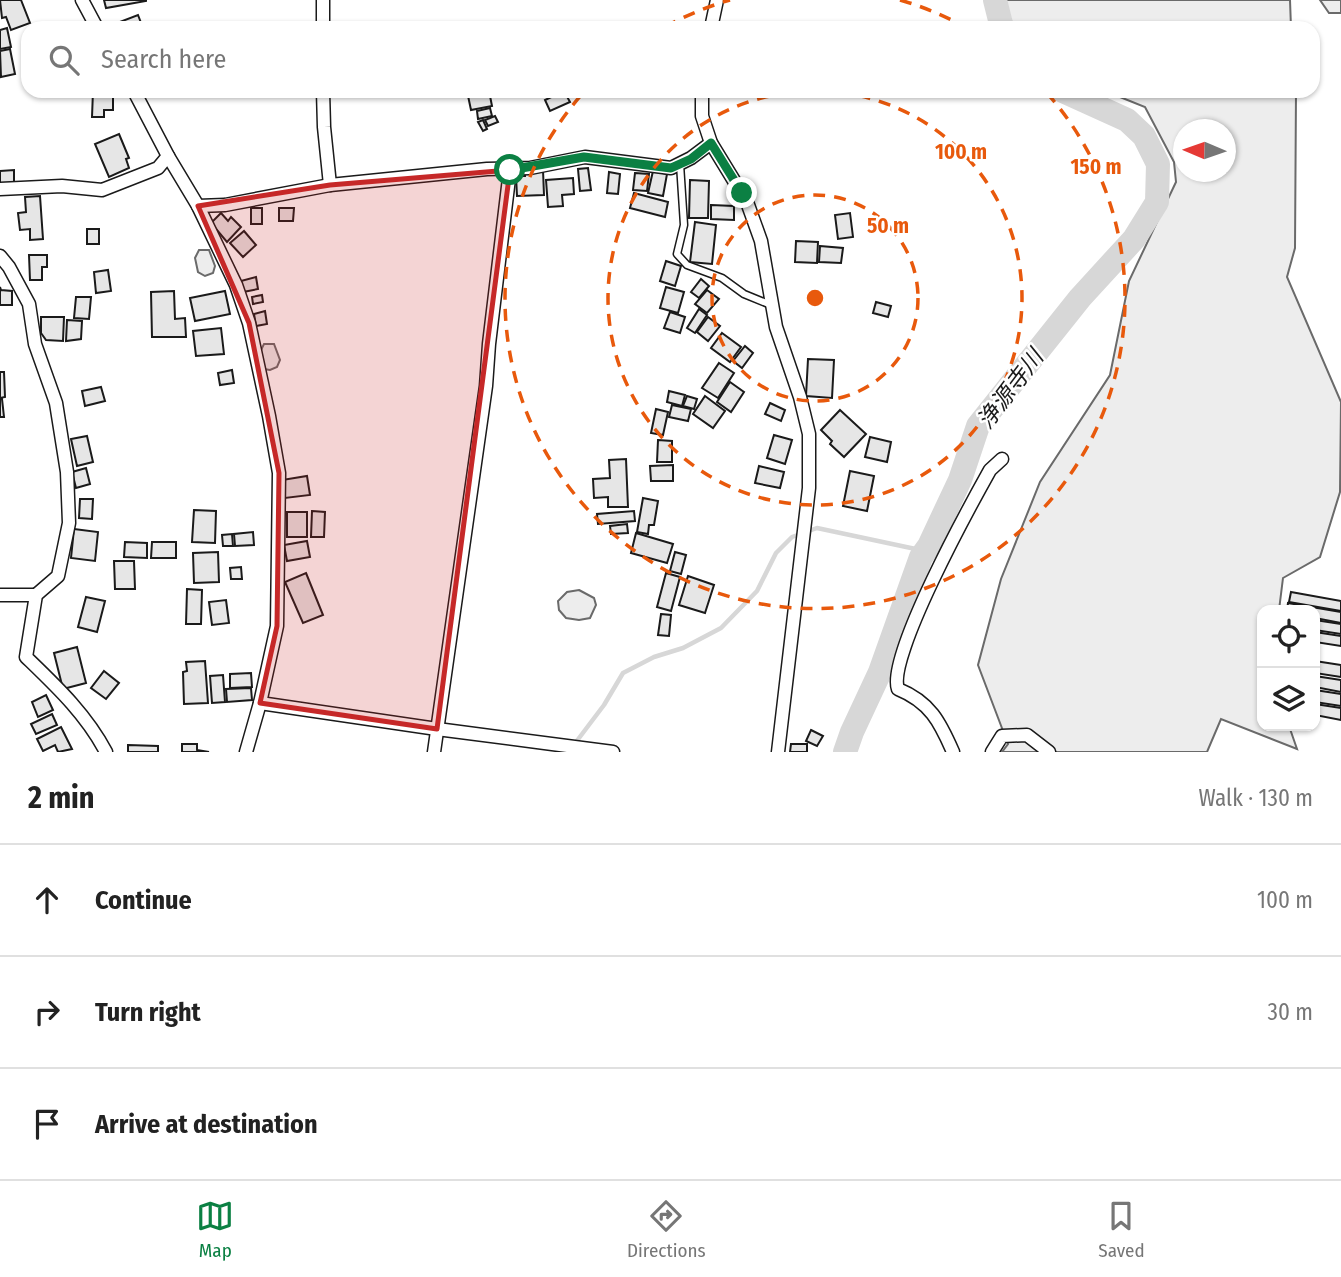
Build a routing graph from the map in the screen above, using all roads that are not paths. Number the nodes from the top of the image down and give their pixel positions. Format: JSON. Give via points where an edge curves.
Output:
{"nodes":[{"id":1,"x":82,"y":0,"type":"edge"},
{"id":2,"x":323,"y":0,"type":"edge"},
{"id":3,"x":717,"y":0,"type":"edge"},
{"id":4,"x":93,"y":21,"type":"edge"},
{"id":5,"x":323,"y":21,"type":"edge"},
{"id":6,"x":712,"y":21,"type":"edge"},
{"id":7,"x":138,"y":98,"type":"edge"},
{"id":8,"x":323,"y":98,"type":"edge"},
{"id":9,"x":702,"y":98,"type":"edge"},
{"id":10,"x":711,"y":143,"type":"junction"},
{"id":11,"x":168,"y":156,"type":"junction"},
{"id":12,"x":680,"y":164,"type":"junction"},
{"id":13,"x":510,"y":170,"type":"junction"},
{"id":14,"x":330,"y":185,"type":"junction"},
{"id":15,"x":0,"y":189,"type":"edge"},
{"id":16,"x":198,"y":206,"type":"junction"},
{"id":17,"x":0,"y":256,"type":"edge"},
{"id":18,"x":773,"y":306,"type":"junction"},
{"id":19,"x":1002,"y":459,"type":"dead end"},
{"id":20,"x":0,"y":595,"type":"edge"},
{"id":21,"x":36,"y":595,"type":"junction"},
{"id":22,"x":260,"y":703,"type":"junction"},
{"id":23,"x":437,"y":729,"type":"junction"},
{"id":24,"x":106,"y":752,"type":"edge"},
{"id":25,"x":246,"y":752,"type":"edge"},
{"id":26,"x":434,"y":752,"type":"edge"},
{"id":27,"x":613,"y":752,"type":"edge"},
{"id":28,"x":778,"y":752,"type":"edge"},
{"id":29,"x":953,"y":752,"type":"edge"},
{"id":30,"x":992,"y":752,"type":"edge"},
{"id":31,"x":1048,"y":752,"type":"edge"}],
"edges":[{"from":1,"to":4,"type":"street"},
{"from":2,"to":5,"type":"street"},
{"from":3,"to":6,"type":"street"},
{"from":7,"to":11,"type":"street"},
{"from":8,"to":14,"type":"street"},
{"from":9,"to":10,"type":"street","via":[[702,116]]},
{"from":10,"to":12,"type":"street"},
{"from":10,"to":18,"type":"street","via":[[752,215]]},
{"from":11,"to":15,"type":"street","via":[[158,168],[102,190],[62,186]]},
{"from":11,"to":16,"type":"street"},
{"from":12,"to":13,"type":"street","via":[[671,168],[584,157]]},
{"from":12,"to":18,"type":"lane","via":[[684,225],[677,254],[687,265]]},
{"from":13,"to":14,"type":"street"},
{"from":13,"to":23,"type":"street","via":[[486,386]]},
{"from":14,"to":16,"type":"street"},
{"from":16,"to":22,"type":"street","via":[[249,323],[279,473],[277,626]]},
{"from":17,"to":21,"type":"street","via":[[29,304],[35,344],[56,403],[67,472],[69,523],[58,576]]},
{"from":18,"to":28,"type":"street","via":[[809,434],[809,488]]},
{"from":19,"to":29,"type":"street","via":[[990,470],[930,585],[895,682],[936,717]]},
{"from":20,"to":21,"type":"street"},
{"from":21,"to":24,"type":"street","via":[[26,657],[67,696]]},
{"from":22,"to":23,"type":"street"},
{"from":22,"to":25,"type":"street"},
{"from":23,"to":26,"type":"street"},
{"from":23,"to":27,"type":"street"},
{"from":30,"to":31,"type":"street","via":[[1002,736],[1027,735]]}]}
